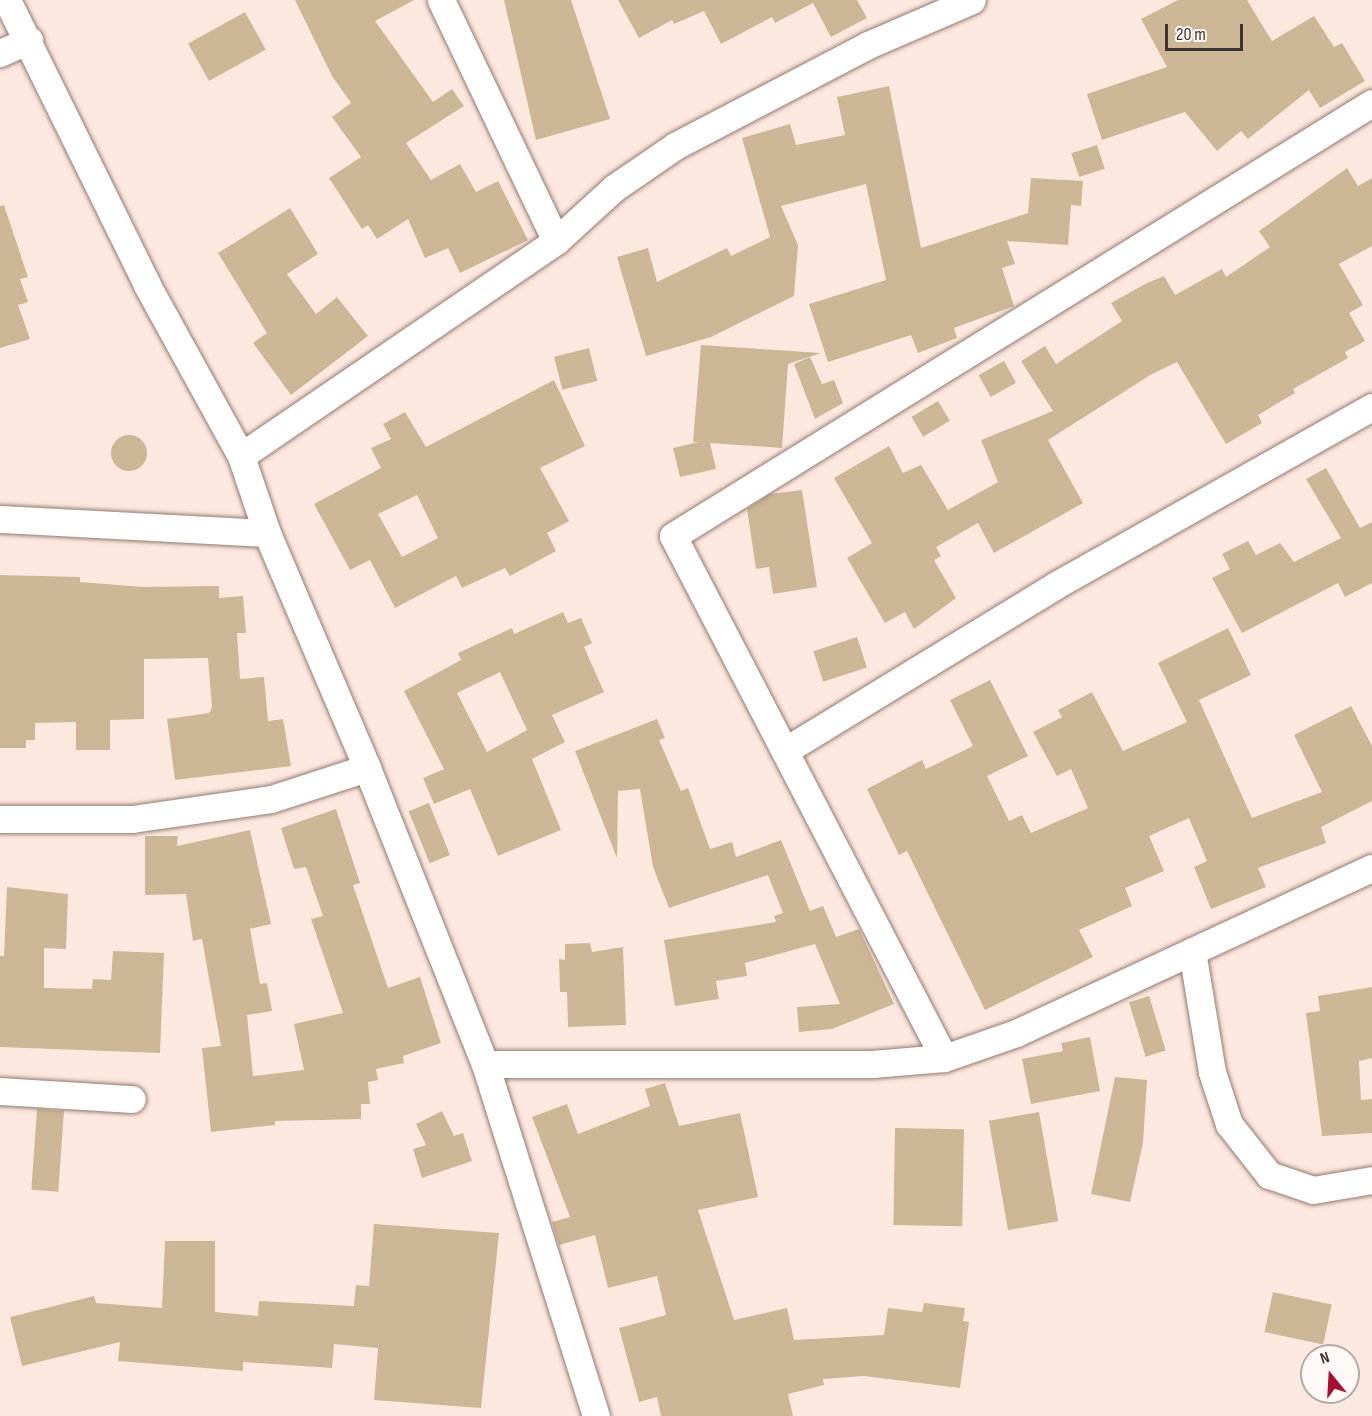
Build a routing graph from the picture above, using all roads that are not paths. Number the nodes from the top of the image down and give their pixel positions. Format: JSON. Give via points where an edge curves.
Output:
{"nodes":[{"id":1,"x":7,"y":0,"type":"edge"},
{"id":2,"x":441,"y":0,"type":"edge"},
{"id":3,"x":972,"y":0,"type":"edge"},
{"id":4,"x":28,"y":40,"type":"junction"},
{"id":5,"x":0,"y":52,"type":"edge"},
{"id":6,"x":1372,"y":103,"type":"edge"},
{"id":7,"x":556,"y":241,"type":"junction"},
{"id":8,"x":1372,"y":407,"type":"edge"},
{"id":9,"x":242,"y":456,"type":"junction"},
{"id":10,"x":0,"y":519,"type":"edge"},
{"id":11,"x":267,"y":533,"type":"junction"},
{"id":12,"x":786,"y":750,"type":"junction"},
{"id":13,"x":368,"y":768,"type":"junction"},
{"id":14,"x":0,"y":819,"type":"edge"},
{"id":15,"x":1372,"y":868,"type":"edge"},
{"id":16,"x":1192,"y":951,"type":"junction"},
{"id":17,"x":944,"y":1058,"type":"junction"},
{"id":18,"x":485,"y":1064,"type":"junction"},
{"id":19,"x":0,"y":1091,"type":"edge"},
{"id":20,"x":132,"y":1099,"type":"dead end"},
{"id":21,"x":1372,"y":1180,"type":"edge"},
{"id":22,"x":596,"y":1416,"type":"edge"}],
"edges":[{"from":1,"to":4,"type":"street"},
{"from":2,"to":7,"type":"street"},
{"from":3,"to":7,"type":"street","via":[[867,45],[675,146],[614,188]]},
{"from":4,"to":5,"type":"street"},
{"from":4,"to":9,"type":"street","via":[[147,285]]},
{"from":6,"to":12,"type":"street","via":[[673,536]]},
{"from":7,"to":9,"type":"street"},
{"from":8,"to":12,"type":"street","via":[[1056,585]]},
{"from":9,"to":11,"type":"street"},
{"from":10,"to":11,"type":"street"},
{"from":11,"to":13,"type":"street"},
{"from":12,"to":17,"type":"street"},
{"from":13,"to":14,"type":"street","via":[[271,799],[132,819]]},
{"from":13,"to":18,"type":"street"},
{"from":15,"to":16,"type":"street"},
{"from":16,"to":17,"type":"street","via":[[1016,1033]]},
{"from":16,"to":21,"type":"street","via":[[1212,1072],[1229,1124],[1269,1175],[1312,1190]]},
{"from":17,"to":18,"type":"street","via":[[872,1064]]},
{"from":18,"to":22,"type":"street"},
{"from":19,"to":20,"type":"street"}]}
